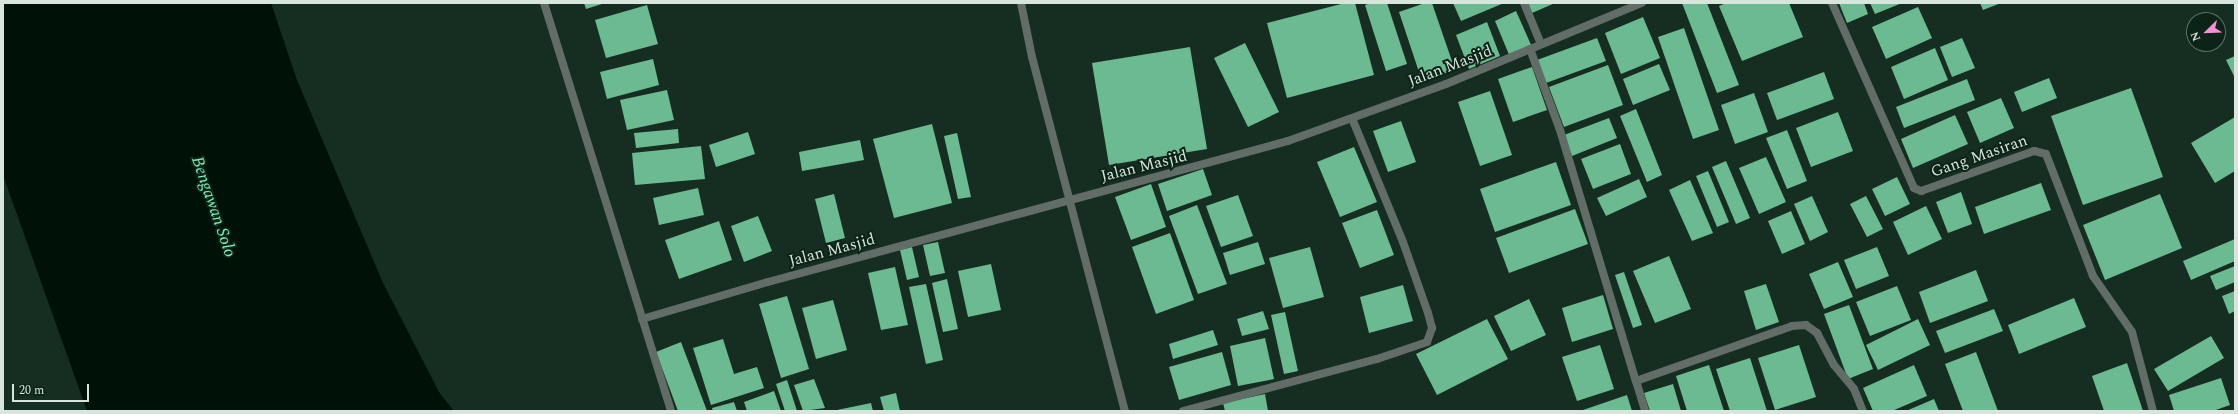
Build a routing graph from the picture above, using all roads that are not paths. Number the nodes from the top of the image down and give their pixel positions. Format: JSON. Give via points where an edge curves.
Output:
{"nodes":[{"id":1,"x":544,"y":3,"type":"edge"},
{"id":2,"x":1021,"y":3,"type":"edge"},
{"id":3,"x":1524,"y":3,"type":"edge"},
{"id":4,"x":1642,"y":3,"type":"edge"},
{"id":5,"x":1832,"y":3,"type":"edge"},
{"id":6,"x":1541,"y":44,"type":"junction"},
{"id":7,"x":1530,"y":49,"type":"junction"},
{"id":8,"x":1352,"y":118,"type":"junction"},
{"id":9,"x":1070,"y":200,"type":"junction"},
{"id":10,"x":642,"y":319,"type":"junction"},
{"id":11,"x":1636,"y":381,"type":"junction"},
{"id":12,"x":671,"y":411,"type":"edge"},
{"id":13,"x":1125,"y":411,"type":"edge"},
{"id":14,"x":1183,"y":411,"type":"edge"},
{"id":15,"x":1645,"y":411,"type":"edge"},
{"id":16,"x":1863,"y":411,"type":"edge"},
{"id":17,"x":2153,"y":411,"type":"edge"}],
"edges":[{"from":1,"to":10,"type":"street"},
{"from":2,"to":9,"type":"street","via":[[1032,57]]},
{"from":3,"to":6,"type":"street"},
{"from":4,"to":6,"type":"street","name":"Jalan Masjid"},
{"from":5,"to":17,"type":"street","name":"Gang Masiran","via":[[1914,188],[1921,191],[2034,151],[2046,154],[2093,276],[2132,332]]},
{"from":6,"to":7,"type":"street","name":"Jalan Masjid"},
{"from":7,"to":8,"type":"street","name":"Jalan Masjid"},
{"from":7,"to":11,"type":"street","via":[[1560,130]]},
{"from":8,"to":9,"type":"street","name":"Jalan Masjid","via":[[1288,141]]},
{"from":8,"to":14,"type":"street","via":[[1403,242],[1428,314],[1432,328],[1426,342],[1377,360]]},
{"from":9,"to":10,"type":"street","name":"Jalan Masjid"},
{"from":9,"to":13,"type":"street"},
{"from":10,"to":12,"type":"street"},
{"from":11,"to":15,"type":"street"},
{"from":11,"to":16,"type":"street","via":[[1792,326],[1806,324],[1817,333],[1834,365],[1854,389]]}]}
